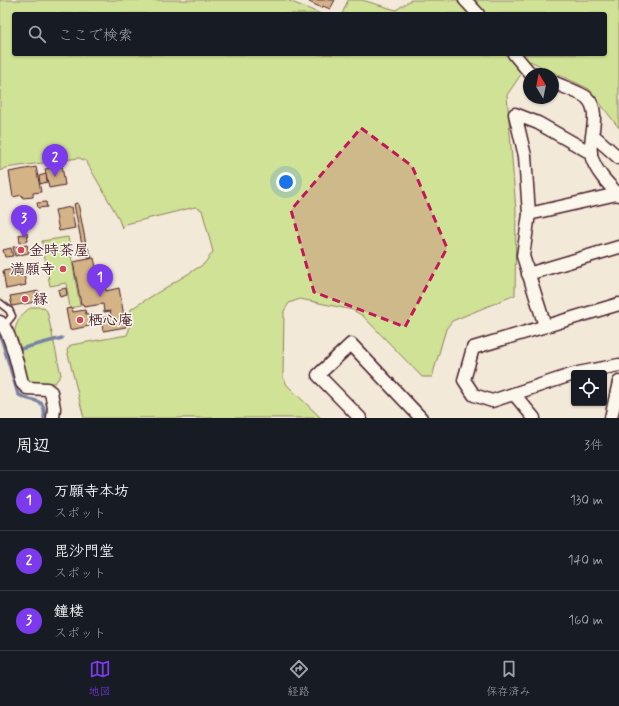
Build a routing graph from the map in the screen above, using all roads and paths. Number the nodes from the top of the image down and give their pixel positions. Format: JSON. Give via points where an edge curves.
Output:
{"nodes":[{"id":1,"x":465,"y":0,"type":"edge"},
{"id":2,"x":476,"y":12,"type":"edge"},
{"id":3,"x":516,"y":56,"type":"edge"},
{"id":4,"x":526,"y":68,"type":"edge"},
{"id":5,"x":559,"y":85,"type":"edge"},
{"id":6,"x":593,"y":135,"type":"junction"},
{"id":7,"x":591,"y":153,"type":"junction"},
{"id":8,"x":619,"y":158,"type":"edge"},
{"id":9,"x":618,"y":194,"type":"edge"},
{"id":10,"x":529,"y":214,"type":"junction"},
{"id":11,"x":619,"y":247,"type":"edge"},
{"id":12,"x":528,"y":274,"type":"junction"},
{"id":13,"x":0,"y":303,"type":"edge"},
{"id":14,"x":619,"y":304,"type":"edge"},
{"id":15,"x":2,"y":324,"type":"edge"},
{"id":16,"x":545,"y":326,"type":"junction"},
{"id":17,"x":619,"y":364,"type":"edge"},
{"id":18,"x":592,"y":370,"type":"edge"},
{"id":19,"x":571,"y":375,"type":"edge"},
{"id":20,"x":619,"y":382,"type":"edge"},
{"id":21,"x":514,"y":394,"type":"junction"},
{"id":22,"x":53,"y":418,"type":"edge"},
{"id":23,"x":360,"y":418,"type":"edge"},
{"id":24,"x":421,"y":418,"type":"edge"},
{"id":25,"x":534,"y":418,"type":"edge"},
{"id":26,"x":611,"y":418,"type":"edge"}],
"edges":[{"from":1,"to":2,"type":"street"},
{"from":3,"to":4,"type":"street"},
{"from":5,"to":6,"type":"street","via":[[586,98],[593,108]]},
{"from":6,"to":7,"type":"street"},
{"from":6,"to":8,"type":"street"},
{"from":7,"to":9,"type":"street","via":[[594,164]]},
{"from":7,"to":10,"type":"street","via":[[538,123],[515,114],[525,156]]},
{"from":9,"to":10,"type":"street"},
{"from":10,"to":12,"type":"street","via":[[523,256]]},
{"from":11,"to":12,"type":"street"},
{"from":12,"to":16,"type":"street"},
{"from":13,"to":15,"type":"lane","via":[[12,316]]},
{"from":14,"to":16,"type":"street"},
{"from":15,"to":22,"type":"street","via":[[8,334],[22,382],[27,388],[47,389],[51,392]]},
{"from":16,"to":21,"type":"street","via":[[473,348],[464,380],[474,395],[492,401]]},
{"from":17,"to":18,"type":"street"},
{"from":19,"to":21,"type":"street"},
{"from":20,"to":26,"type":"street"},
{"from":21,"to":25,"type":"street"},
{"from":23,"to":24,"type":"street","via":[[318,374],[351,344]]}]}
